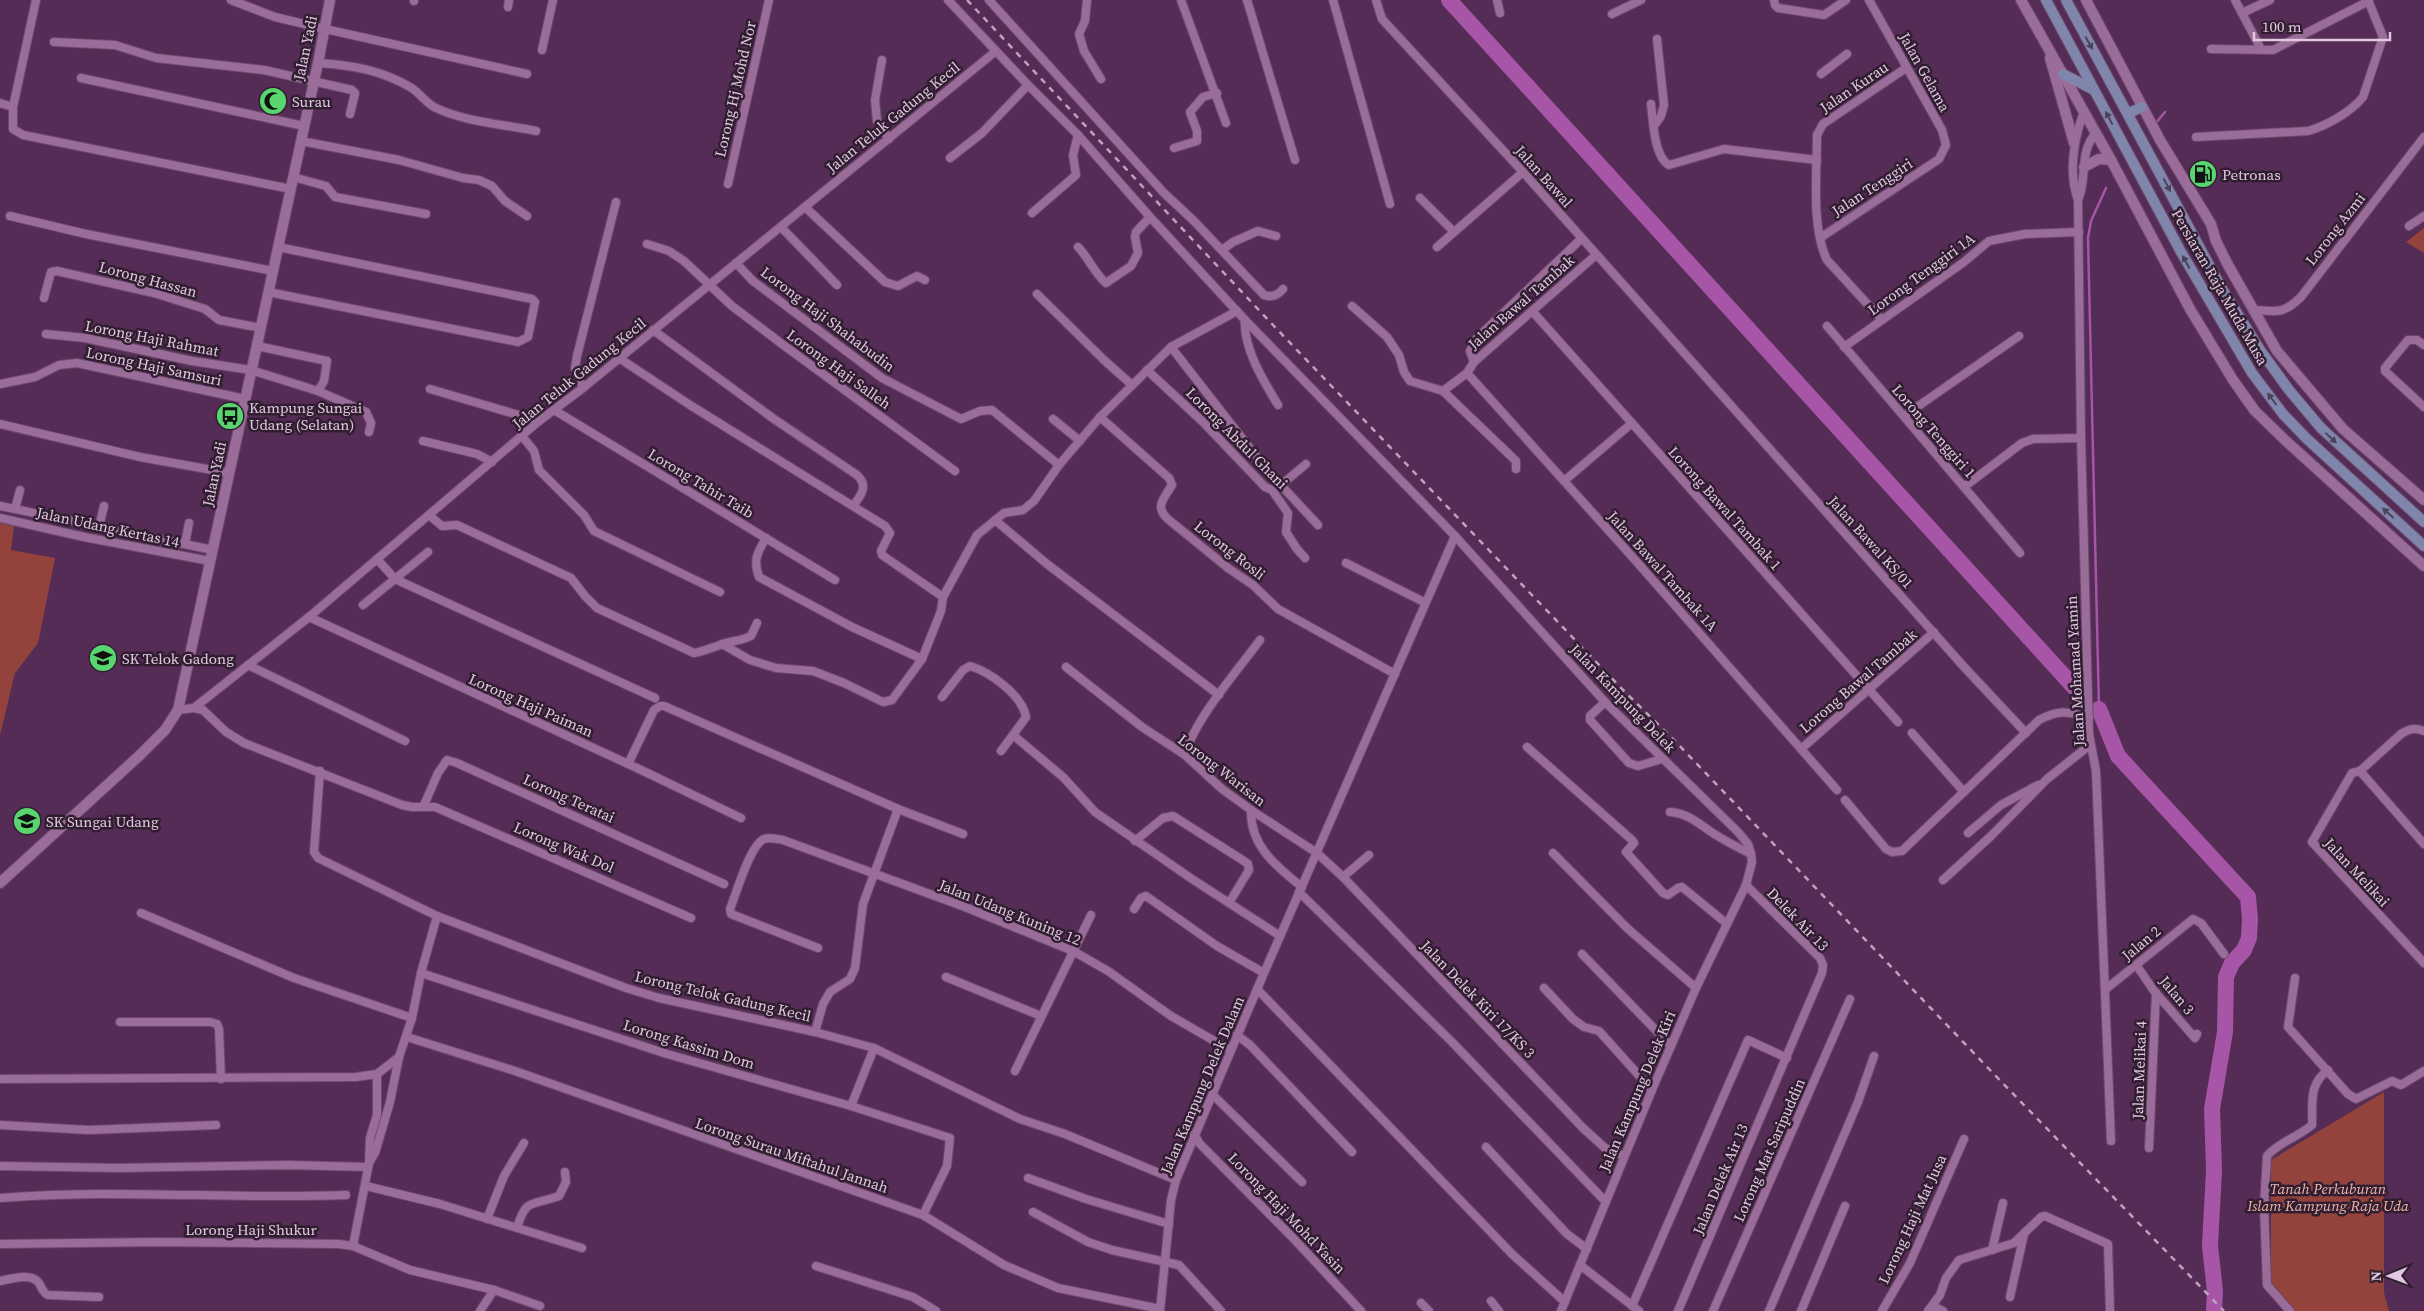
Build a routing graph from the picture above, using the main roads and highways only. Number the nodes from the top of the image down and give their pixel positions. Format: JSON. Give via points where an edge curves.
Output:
{"nodes":[{"id":1,"x":2046,"y":0,"type":"edge"},
{"id":2,"x":2066,"y":0,"type":"edge"},
{"id":3,"x":2063,"y":74,"type":"road end"},
{"id":4,"x":2094,"y":90,"type":"junction"},
{"id":5,"x":2142,"y":107,"type":"road end"},
{"id":6,"x":2129,"y":113,"type":"junction"},
{"id":7,"x":2424,"y":522,"type":"edge"},
{"id":8,"x":2424,"y":546,"type":"edge"}],
"edges":[{"from":1,"to":4,"type":"main road","name":"Persiaran Raja Muda Musa"},
{"from":2,"to":6,"type":"main road","name":"Persiaran Raja Muda Musa","one_way":true},
{"from":3,"to":4,"type":"main road"},
{"from":8,"to":4,"type":"main road","name":"Persiaran Raja Muda Musa","one_way":true,"via":[[2306,438],[2252,374],[2181,252]]},
{"from":5,"to":6,"type":"main road"},
{"from":6,"to":7,"type":"main road","name":"Persiaran Raja Muda Musa","one_way":true,"via":[[2222,289],[2289,390],[2321,428]]}]}
